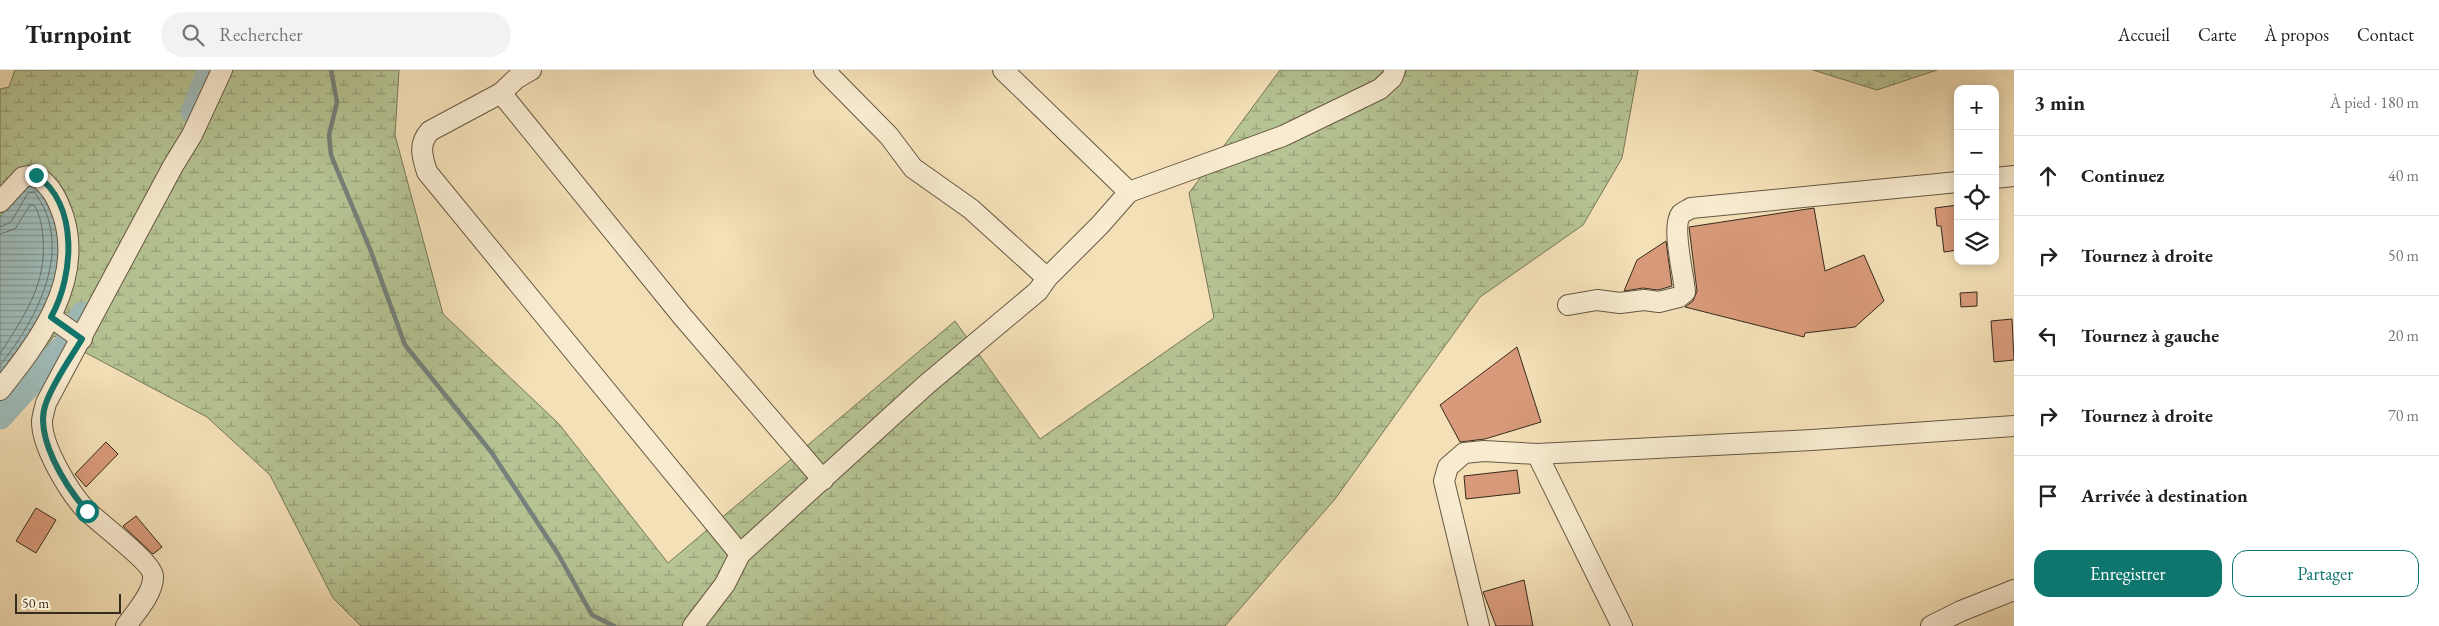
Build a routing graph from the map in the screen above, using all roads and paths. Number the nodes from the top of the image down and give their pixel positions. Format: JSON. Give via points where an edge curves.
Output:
{"nodes":[{"id":1,"x":222,"y":70,"type":"edge"},
{"id":2,"x":824,"y":70,"type":"edge"},
{"id":3,"x":1003,"y":70,"type":"edge"},
{"id":4,"x":1395,"y":70,"type":"edge"},
{"id":5,"x":521,"y":72,"type":"edge"},
{"id":6,"x":501,"y":93,"type":"junction"},
{"id":7,"x":2014,"y":176,"type":"edge"},
{"id":8,"x":1999,"y":178,"type":"edge"},
{"id":9,"x":1954,"y":182,"type":"edge"},
{"id":10,"x":1129,"y":192,"type":"junction"},
{"id":11,"x":0,"y":202,"type":"edge"},
{"id":12,"x":1047,"y":278,"type":"junction"},
{"id":13,"x":1568,"y":305,"type":"dead end"},
{"id":14,"x":51,"y":317,"type":"junction"},
{"id":15,"x":82,"y":339,"type":"junction"},
{"id":16,"x":0,"y":390,"type":"edge"},
{"id":17,"x":2014,"y":426,"type":"edge"},
{"id":18,"x":1537,"y":454,"type":"junction"},
{"id":19,"x":824,"y":480,"type":"junction"},
{"id":20,"x":740,"y":554,"type":"junction"},
{"id":21,"x":2014,"y":590,"type":"edge"},
{"id":22,"x":126,"y":626,"type":"edge"},
{"id":23,"x":693,"y":626,"type":"edge"},
{"id":24,"x":1479,"y":626,"type":"edge"},
{"id":25,"x":1622,"y":626,"type":"edge"},
{"id":26,"x":1931,"y":626,"type":"edge"}],
"edges":[{"from":1,"to":15,"type":"street","via":[[192,135]]},
{"from":2,"to":12,"type":"street","via":[[889,136],[913,168],[971,209]]},
{"from":3,"to":10,"type":"street"},
{"from":4,"to":10,"type":"street","via":[[1392,78],[1380,89],[1283,136]]},
{"from":5,"to":6,"type":"street"},
{"from":6,"to":19,"type":"street","via":[[682,316]]},
{"from":6,"to":20,"type":"street","via":[[430,131],[423,139],[421,153],[427,172]]},
{"from":7,"to":8,"type":"street"},
{"from":9,"to":13,"type":"street","via":[[1691,208],[1681,214],[1677,224],[1686,292],[1660,302],[1597,300]]},
{"from":10,"to":12,"type":"street"},
{"from":11,"to":14,"type":"street","via":[[23,177],[36,175],[48,183],[59,202],[67,230],[68,265]]},
{"from":12,"to":19,"type":"street","via":[[1026,302],[927,384]]},
{"from":14,"to":15,"type":"street"},
{"from":14,"to":16,"type":"street","via":[[32,350]]},
{"from":15,"to":22,"type":"street","via":[[46,403],[42,421],[55,462],[74,496],[154,574],[152,586]]},
{"from":17,"to":18,"type":"street"},
{"from":18,"to":24,"type":"street","via":[[1464,453],[1448,467],[1444,482]]},
{"from":18,"to":25,"type":"street"},
{"from":19,"to":20,"type":"street"},
{"from":20,"to":23,"type":"street","via":[[725,584]]},
{"from":21,"to":26,"type":"street"}]}
